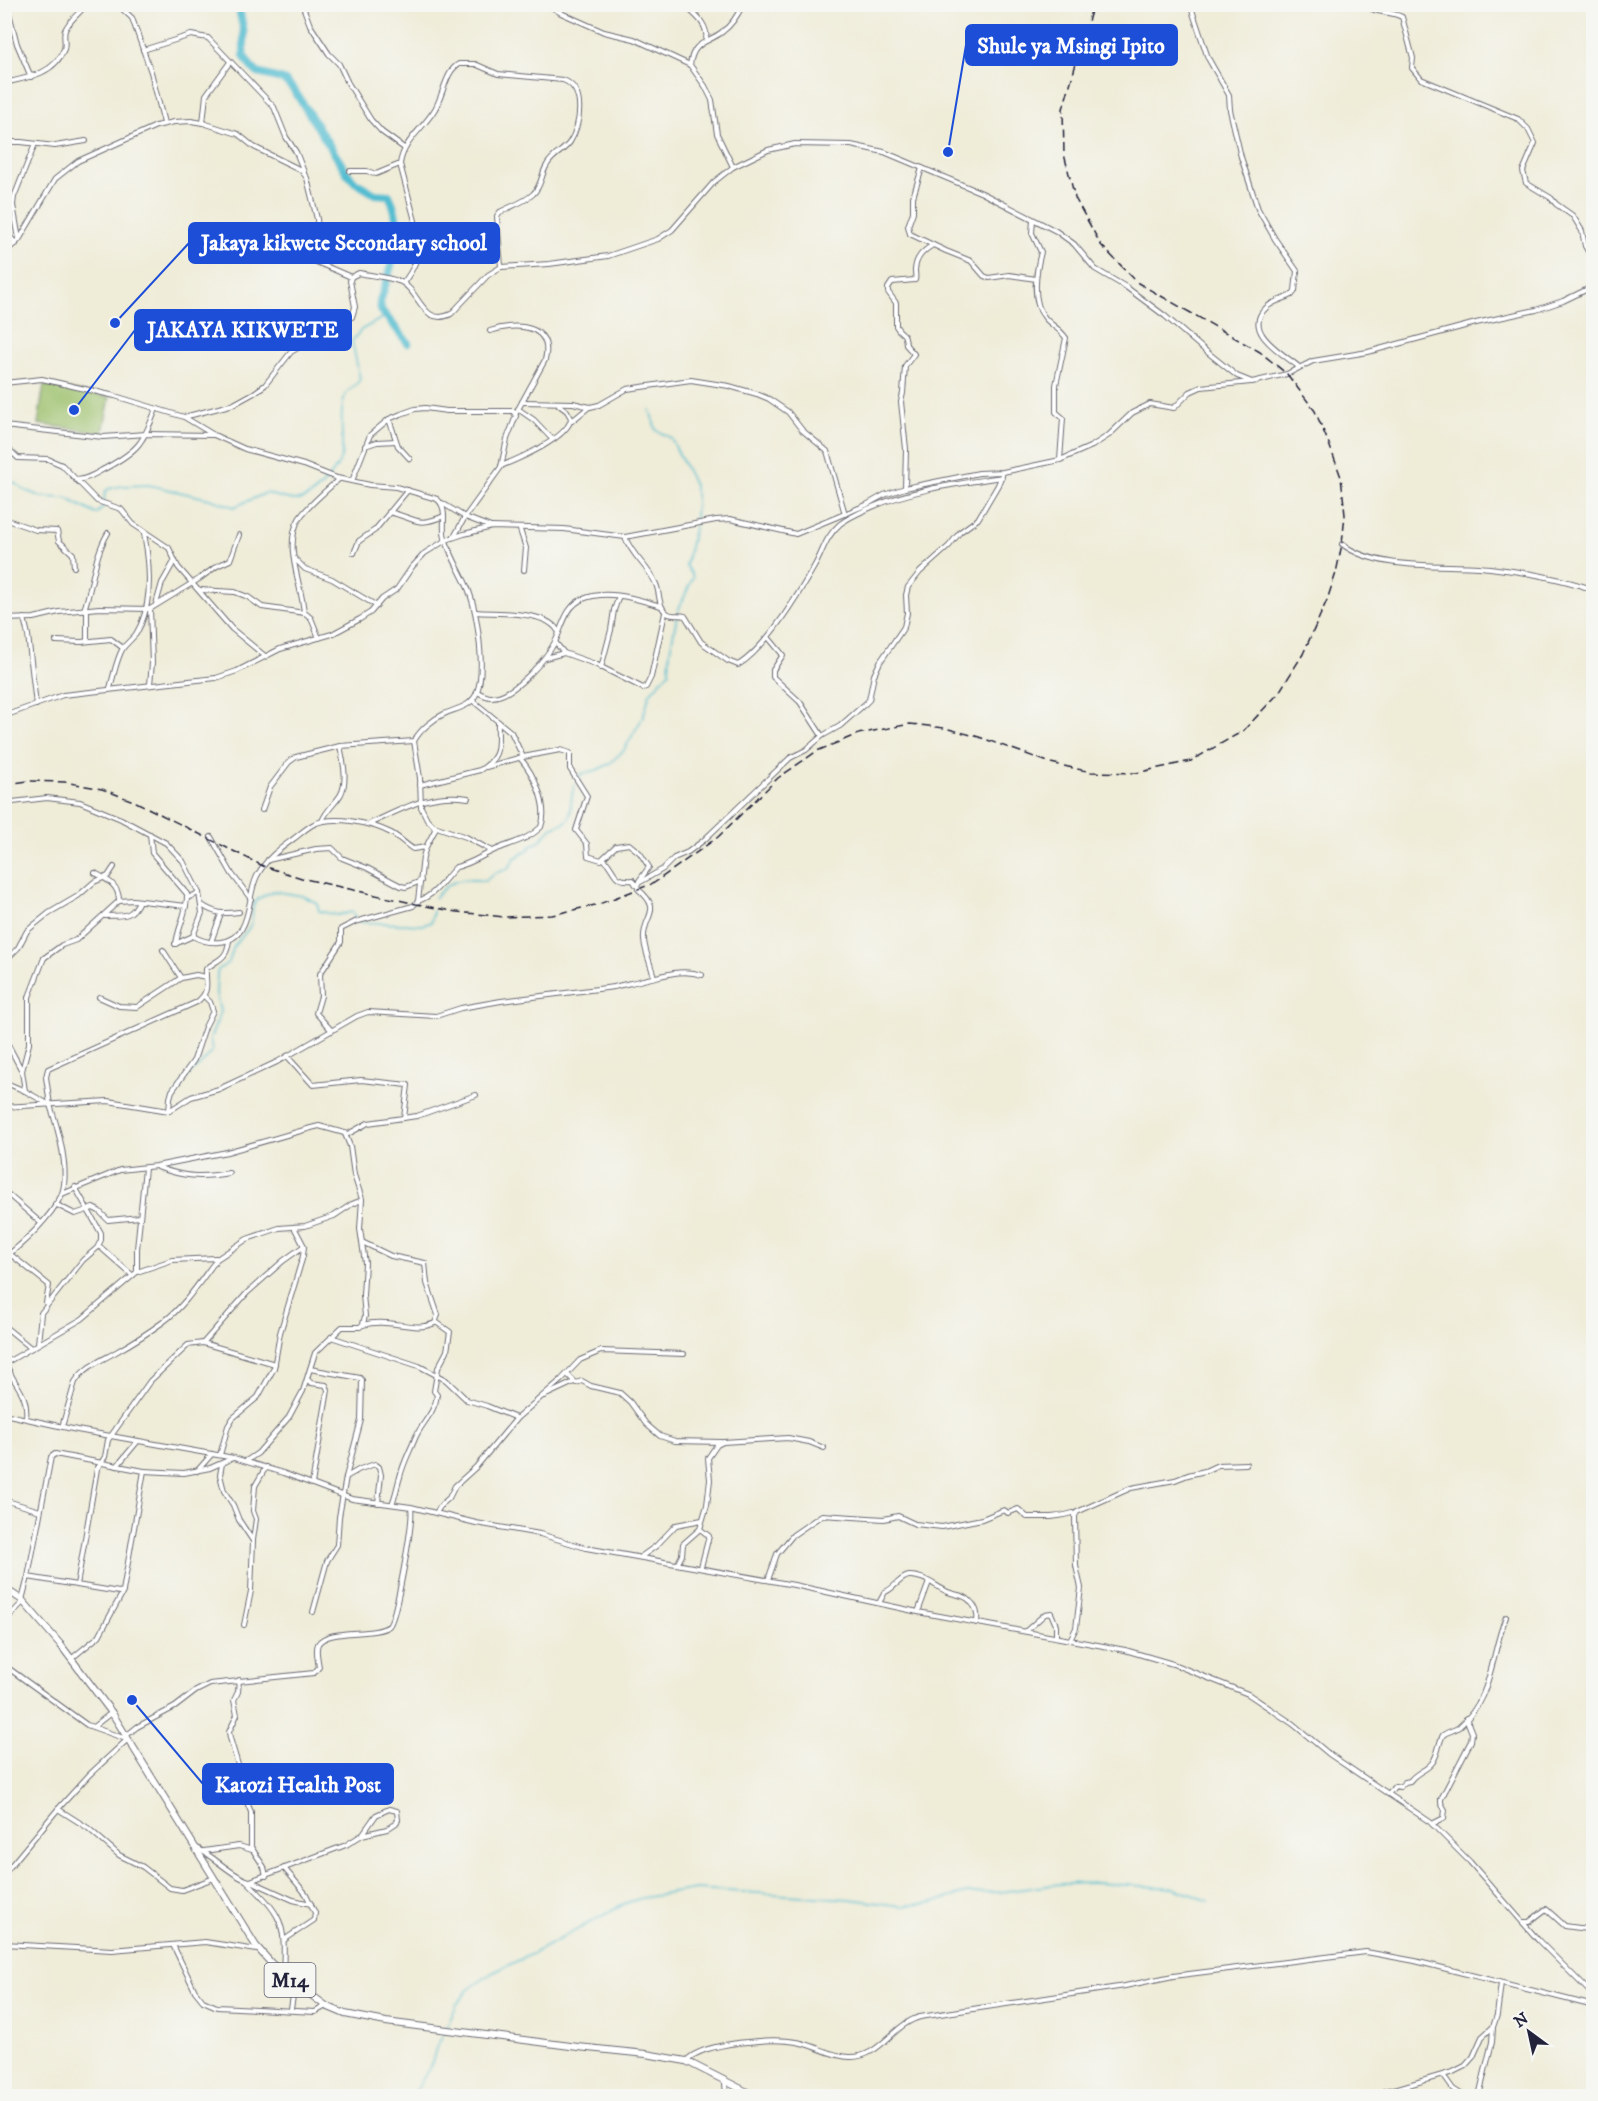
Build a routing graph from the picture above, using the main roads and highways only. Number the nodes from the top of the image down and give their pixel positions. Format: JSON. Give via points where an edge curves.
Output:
{"nodes":[{"id":1,"x":4,"y":1588,"type":"edge"},
{"id":2,"x":748,"y":2095,"type":"edge"},
{"id":3,"x":755,"y":2097,"type":"edge"}],
"edges":[{"from":1,"to":2,"type":"main road","number":"M14","via":[[22,1602],[72,1659],[112,1713],[262,1953],[326,2006],[386,2022],[686,2061]]},
{"from":2,"to":3,"type":"main road","number":"M14"}]}
